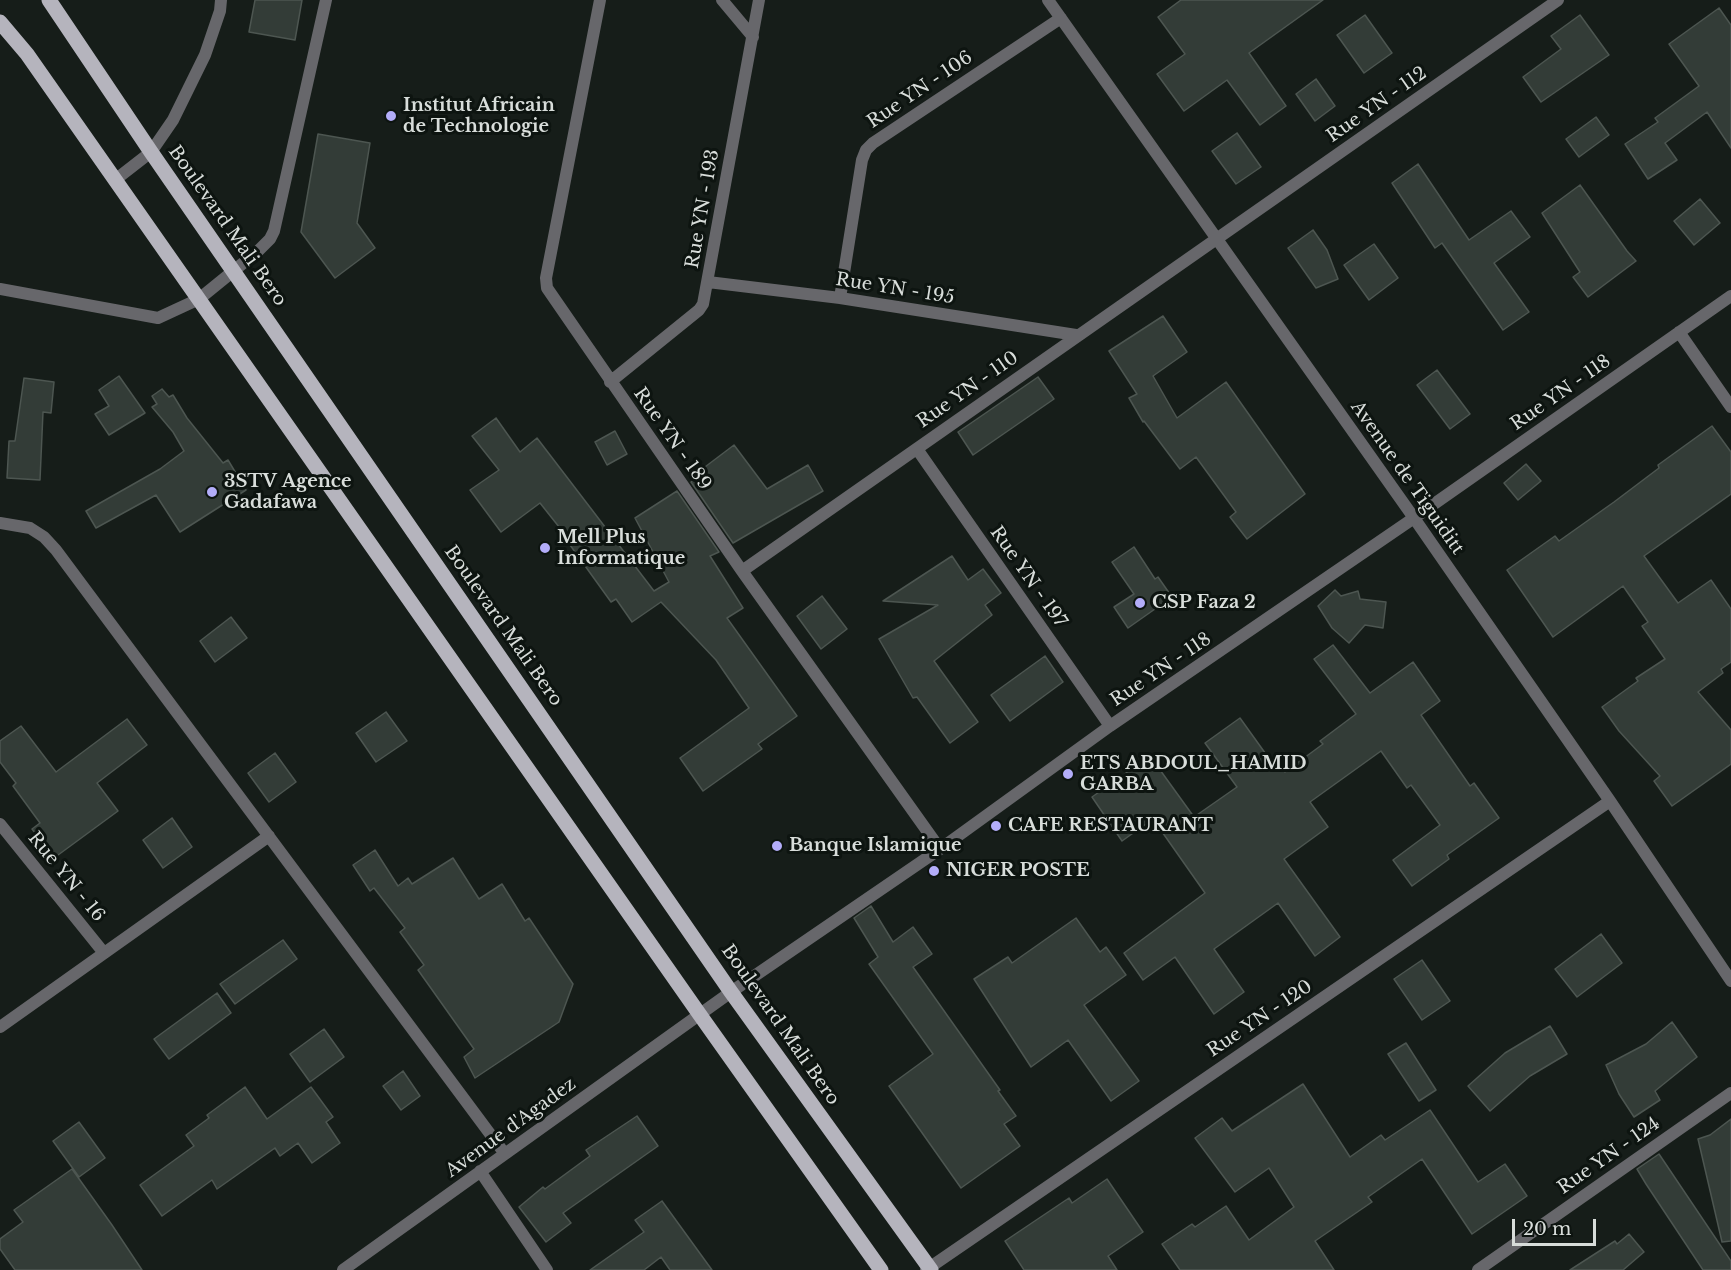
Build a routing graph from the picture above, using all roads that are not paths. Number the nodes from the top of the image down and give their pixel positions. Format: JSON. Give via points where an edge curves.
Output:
{"nodes":[{"id":1,"x":49,"y":0,"type":"edge"},
{"id":2,"x":221,"y":0,"type":"edge"},
{"id":3,"x":326,"y":0,"type":"edge"},
{"id":4,"x":600,"y":0,"type":"edge"},
{"id":5,"x":722,"y":0,"type":"edge"},
{"id":6,"x":759,"y":0,"type":"edge"},
{"id":7,"x":1048,"y":0,"type":"edge"},
{"id":8,"x":1558,"y":0,"type":"edge"},
{"id":9,"x":1061,"y":18,"type":"junction"},
{"id":10,"x":0,"y":22,"type":"edge"},
{"id":11,"x":753,"y":37,"type":"junction"},
{"id":12,"x":151,"y":152,"type":"junction"},
{"id":13,"x":115,"y":180,"type":"junction"},
{"id":14,"x":1216,"y":239,"type":"junction"},
{"id":15,"x":233,"y":270,"type":"junction"},
{"id":16,"x":708,"y":282,"type":"junction"},
{"id":17,"x":0,"y":289,"type":"edge"},
{"id":18,"x":1731,"y":296,"type":"edge"},
{"id":19,"x":840,"y":298,"type":"junction"},
{"id":20,"x":199,"y":299,"type":"junction"},
{"id":21,"x":1679,"y":332,"type":"junction"},
{"id":22,"x":1076,"y":336,"type":"junction"},
{"id":23,"x":610,"y":382,"type":"junction"},
{"id":24,"x":1731,"y":407,"type":"edge"},
{"id":25,"x":917,"y":448,"type":"junction"},
{"id":26,"x":1414,"y":518,"type":"junction"},
{"id":27,"x":0,"y":523,"type":"edge"},
{"id":28,"x":742,"y":571,"type":"junction"},
{"id":29,"x":1110,"y":726,"type":"junction"},
{"id":30,"x":1610,"y":801,"type":"junction"},
{"id":31,"x":0,"y":824,"type":"edge"},
{"id":32,"x":269,"y":836,"type":"junction"},
{"id":33,"x":940,"y":849,"type":"junction"},
{"id":34,"x":104,"y":953,"type":"junction"},
{"id":35,"x":1731,"y":981,"type":"edge"},
{"id":36,"x":731,"y":992,"type":"junction"},
{"id":37,"x":700,"y":1015,"type":"junction"},
{"id":38,"x":0,"y":1027,"type":"edge"},
{"id":39,"x":1731,"y":1093,"type":"edge"},
{"id":40,"x":505,"y":1154,"type":"junction"},
{"id":41,"x":480,"y":1172,"type":"junction"},
{"id":42,"x":929,"y":1269,"type":"edge"},
{"id":43,"x":343,"y":1270,"type":"edge"},
{"id":44,"x":547,"y":1270,"type":"edge"},
{"id":45,"x":881,"y":1270,"type":"edge"},
{"id":46,"x":1478,"y":1270,"type":"edge"}],
"edges":[{"from":1,"to":12,"type":"main road","name":"Boulevard Mali Bero"},
{"from":2,"to":12,"type":"street","via":[[197,72],[173,120]]},
{"from":3,"to":15,"type":"street","via":[[274,231],[264,246]]},
{"from":4,"to":23,"type":"street","name":"Rue YN - 189","via":[[545,284]]},
{"from":5,"to":11,"type":"street"},
{"from":6,"to":11,"type":"street","name":"Rue YN - 193"},
{"from":7,"to":9,"type":"street","name":"Avenue de Tiguiditt"},
{"from":8,"to":14,"type":"street","name":"Rue YN - 112"},
{"from":9,"to":14,"type":"street","name":"Avenue de Tiguiditt"},
{"from":9,"to":19,"type":"street","name":"Rue YN - 106","via":[[866,150]]},
{"from":10,"to":13,"type":"main road"},
{"from":11,"to":16,"type":"street","name":"Rue YN - 193"},
{"from":12,"to":13,"type":"street"},
{"from":12,"to":15,"type":"main road","name":"Boulevard Mali Bero"},
{"from":13,"to":20,"type":"main road"},
{"from":14,"to":22,"type":"street","name":"Rue YN - 110"},
{"from":14,"to":26,"type":"street","name":"Avenue de Tiguiditt"},
{"from":15,"to":20,"type":"street"},
{"from":15,"to":36,"type":"main road","name":"Boulevard Mali Bero"},
{"from":16,"to":19,"type":"street","name":"Rue YN - 195"},
{"from":16,"to":23,"type":"street","name":"Rue YN - 193","via":[[699,310]]},
{"from":17,"to":20,"type":"street","via":[[158,318]]},
{"from":18,"to":21,"type":"street","name":"Rue YN - 118"},
{"from":19,"to":22,"type":"street","name":"Rue YN - 195"},
{"from":20,"to":37,"type":"main road"},
{"from":21,"to":24,"type":"street"},
{"from":21,"to":26,"type":"street","name":"Rue YN - 118"},
{"from":22,"to":25,"type":"street","name":"Rue YN - 110"},
{"from":23,"to":28,"type":"street","name":"Rue YN - 189"},
{"from":25,"to":28,"type":"street","name":"Rue YN - 110"},
{"from":25,"to":29,"type":"street","name":"Rue YN - 197"},
{"from":26,"to":29,"type":"street","name":"Rue YN - 118"},
{"from":26,"to":30,"type":"street","name":"Avenue de Tiguiditt"},
{"from":27,"to":32,"type":"street","via":[[30,528],[56,550]]},
{"from":28,"to":33,"type":"street","name":"Rue YN - 189"},
{"from":29,"to":33,"type":"street","name":"Rue YN - 118"},
{"from":30,"to":35,"type":"street","name":"Avenue de Tiguiditt"},
{"from":30,"to":42,"type":"street","name":"Rue YN - 120"},
{"from":31,"to":34,"type":"street","name":"Rue YN - 16"},
{"from":32,"to":34,"type":"street"},
{"from":32,"to":40,"type":"street"},
{"from":33,"to":36,"type":"street","name":"Rue YN - 118"},
{"from":34,"to":38,"type":"street"},
{"from":36,"to":37,"type":"street","name":"Avenue d'Agadez"},
{"from":36,"to":42,"type":"main road","name":"Boulevard Mali Bero"},
{"from":37,"to":40,"type":"street","name":"Avenue d'Agadez"},
{"from":37,"to":45,"type":"main road"},
{"from":39,"to":46,"type":"street","name":"Rue YN - 124"},
{"from":40,"to":41,"type":"street","name":"Avenue d'Agadez"},
{"from":41,"to":43,"type":"street","name":"Avenue d'Agadez"},
{"from":41,"to":44,"type":"street"}]}
